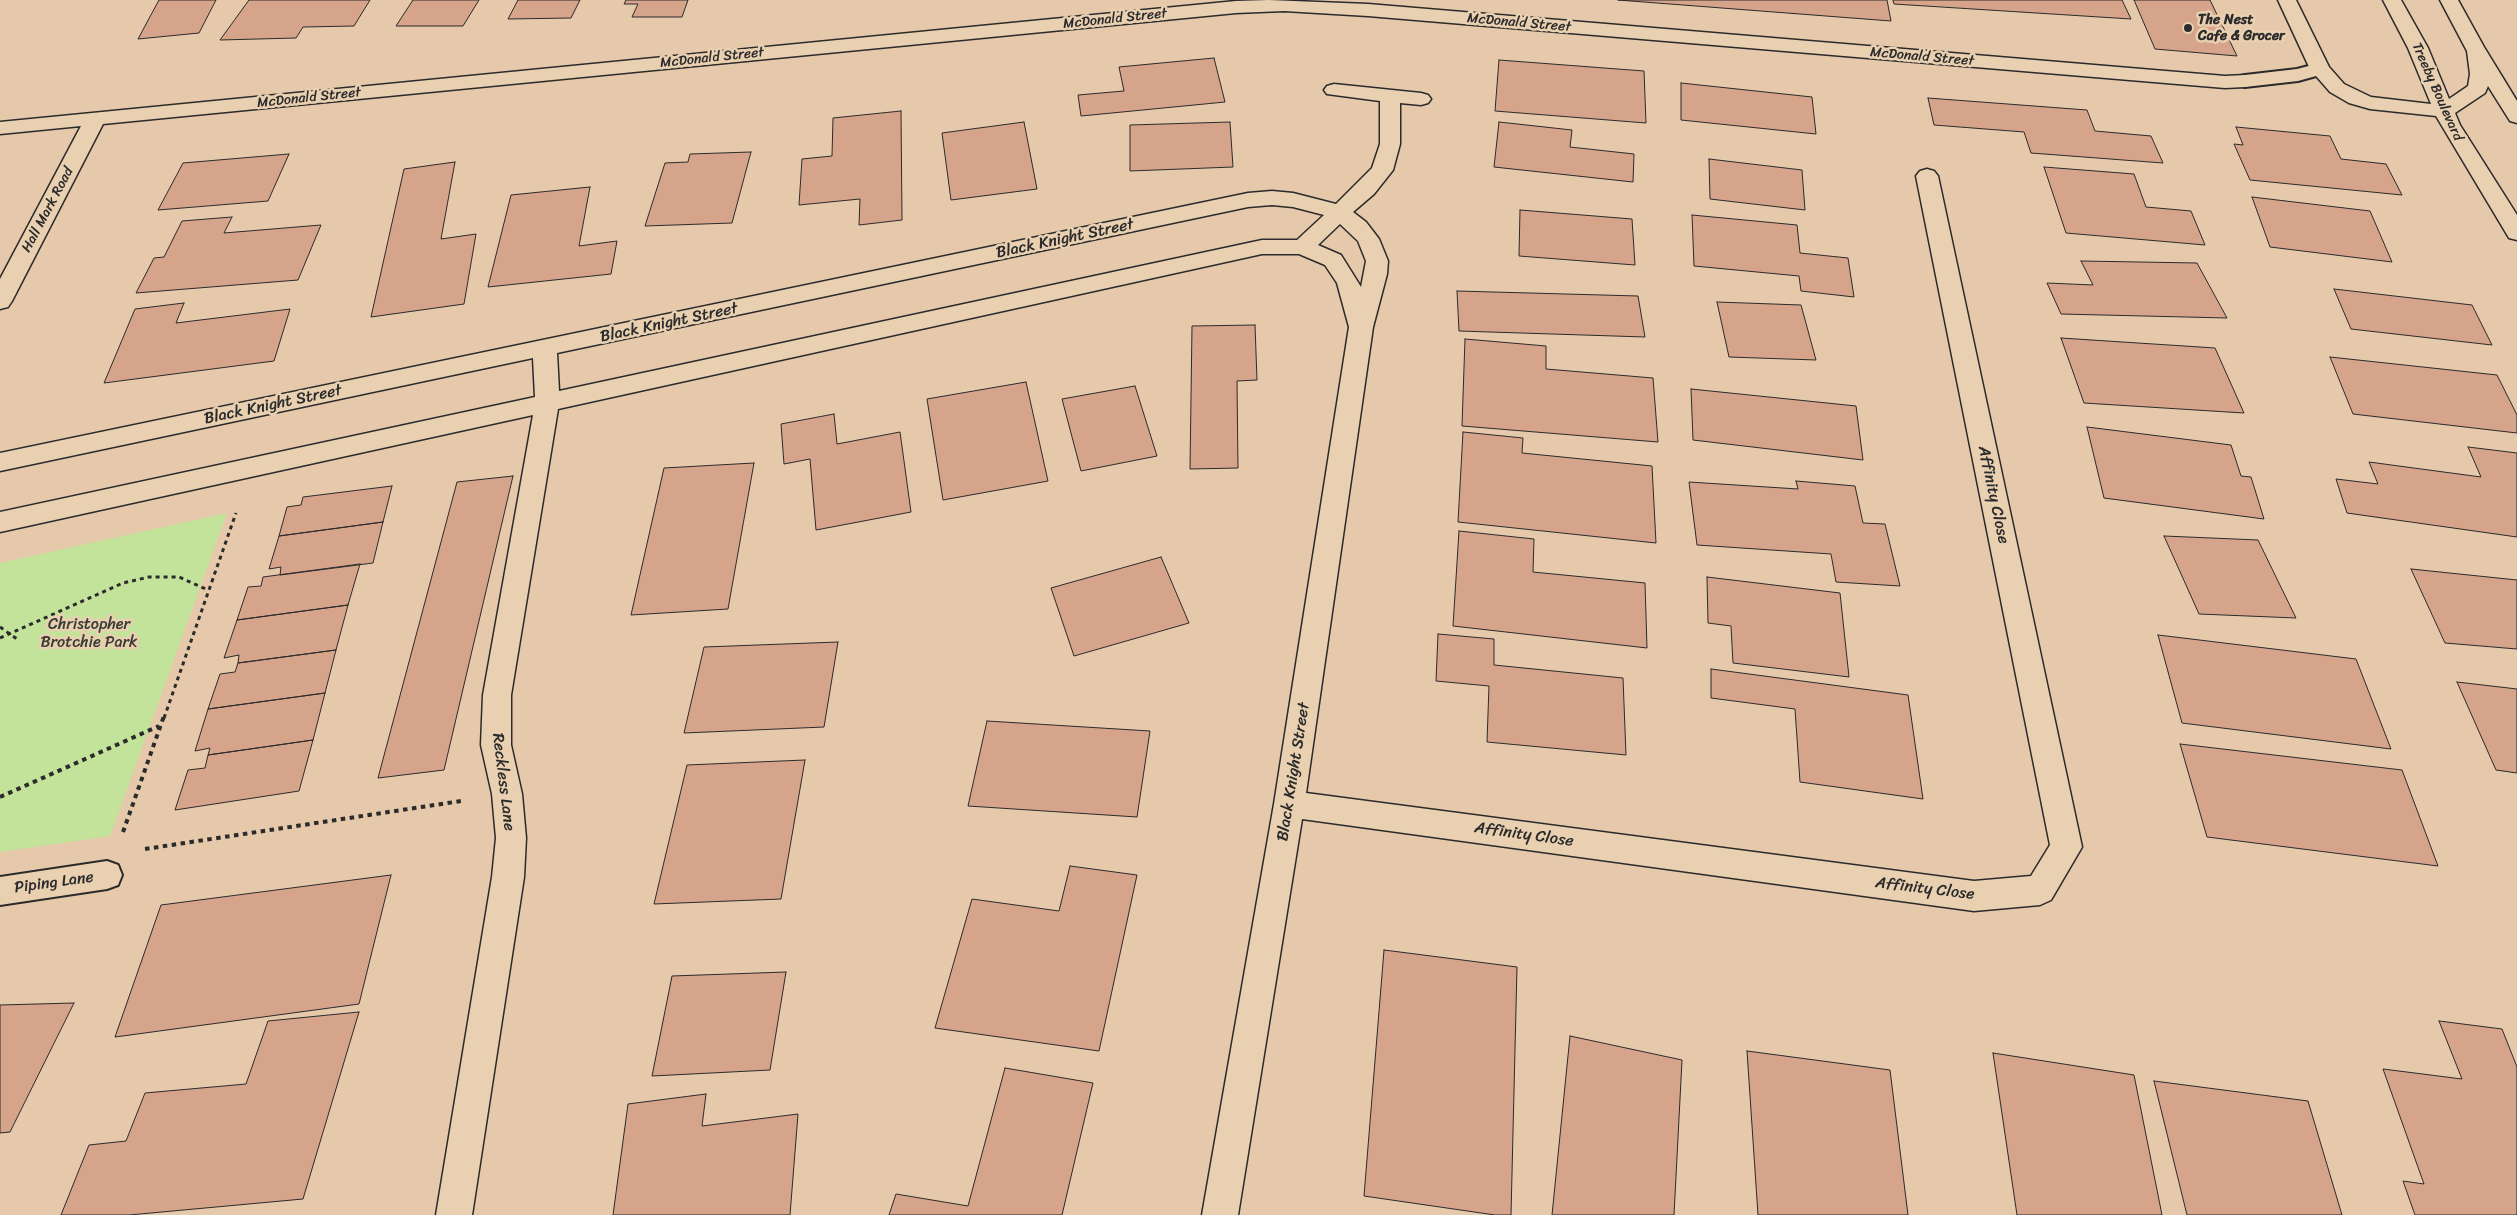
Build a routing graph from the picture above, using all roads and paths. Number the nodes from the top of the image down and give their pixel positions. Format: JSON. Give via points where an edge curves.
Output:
{"nodes":[{"id":1,"x":2286,"y":0,"type":"edge"},
{"id":2,"x":2392,"y":0,"type":"edge"},
{"id":3,"x":2449,"y":0,"type":"edge"},
{"id":4,"x":1235,"y":4,"type":"edge"},
{"id":5,"x":2474,"y":47,"type":"junction"},
{"id":6,"x":2320,"y":69,"type":"junction"},
{"id":7,"x":2245,"y":81,"type":"joint"},
{"id":8,"x":1334,"y":90,"type":"dead end"},
{"id":9,"x":1390,"y":95,"type":"junction"},
{"id":10,"x":1421,"y":99,"type":"dead end"},
{"id":11,"x":2444,"y":111,"type":"junction"},
{"id":12,"x":2517,"y":117,"type":"edge"},
{"id":13,"x":96,"y":118,"type":"junction"},
{"id":14,"x":0,"y":128,"type":"edge"},
{"id":15,"x":1927,"y":176,"type":"dead end"},
{"id":16,"x":1338,"y":213,"type":"junction"},
{"id":17,"x":2517,"y":233,"type":"edge"},
{"id":18,"x":1302,"y":247,"type":"junction"},
{"id":19,"x":0,"y":301,"type":"edge"},
{"id":20,"x":1360,"y":327,"type":"junction"},
{"id":21,"x":545,"y":349,"type":"junction"},
{"id":22,"x":546,"y":404,"type":"junction"},
{"id":23,"x":0,"y":462,"type":"edge"},
{"id":24,"x":253,"y":468,"type":"junction"},
{"id":25,"x":0,"y":522,"type":"edge"},
{"id":26,"x":208,"y":590,"type":"junction"},
{"id":27,"x":0,"y":627,"type":"edge"},
{"id":28,"x":9,"y":634,"type":"junction"},
{"id":29,"x":0,"y":638,"type":"edge"},
{"id":30,"x":16,"y":639,"type":"dead end"},
{"id":31,"x":159,"y":726,"type":"junction"},
{"id":32,"x":507,"y":794,"type":"junction"},
{"id":33,"x":0,"y":797,"type":"edge"},
{"id":34,"x":1289,"y":804,"type":"junction"},
{"id":35,"x":111,"y":864,"type":"junction"},
{"id":36,"x":0,"y":891,"type":"edge"},
{"id":37,"x":454,"y":1215,"type":"edge"},
{"id":38,"x":1220,"y":1215,"type":"edge"}],
"edges":[{"from":1,"to":6,"type":"street"},
{"from":2,"to":11,"type":"street","name":"Treeby Boulevard","via":[[2418,48]]},
{"from":3,"to":5,"type":"street"},
{"from":4,"to":7,"type":"street","name":"McDonald Street","via":[[1368,10],[2225,82]]},
{"from":4,"to":13,"type":"street","name":"McDonald Street"},
{"from":5,"to":11,"type":"street","via":[[2480,74],[2478,89]]},
{"from":5,"to":12,"type":"street"},
{"from":6,"to":7,"type":"lane","name":"McDonald Street","via":[[2298,76]]},
{"from":6,"to":11,"type":"street","via":[[2336,88],[2356,99],[2387,106]]},
{"from":8,"to":9,"type":"street"},
{"from":9,"to":10,"type":"street"},
{"from":9,"to":16,"type":"street","via":[[1390,144],[1386,162],[1366,189]]},
{"from":11,"to":17,"type":"street","name":"Treeby Boulevard","via":[[2459,141]]},
{"from":13,"to":14,"type":"street","name":"McDonald Street"},
{"from":13,"to":19,"type":"street","name":"Hall Mark Road"},
{"from":15,"to":34,"type":"street","name":"Affinity Close","via":[[2066,848],[2040,890],[1974,896]]},
{"from":16,"to":18,"type":"street"},
{"from":16,"to":20,"type":"street","name":"Black Knight Street","via":[[1363,232],[1377,261]]},
{"from":16,"to":21,"type":"street","name":"Black Knight Street","via":[[1293,200],[1248,200]]},
{"from":18,"to":20,"type":"street","name":"Black Knight Street","via":[[1326,256],[1339,266],[1348,282]]},
{"from":18,"to":22,"type":"street","name":"Black Knight Street","via":[[1253,249]]},
{"from":20,"to":34,"type":"street","name":"Black Knight Street"},
{"from":21,"to":22,"type":"street","name":"Reckless Lane"},
{"from":21,"to":23,"type":"street","name":"Black Knight Street"},
{"from":22,"to":24,"type":"street","name":"Black Knight Street"},
{"from":22,"to":32,"type":"street","name":"Reckless Lane","via":[[497,695],[496,745]]},
{"from":24,"to":25,"type":"street","name":"Black Knight Street"},
{"from":24,"to":26,"type":"path"},
{"from":26,"to":28,"type":"path","via":[[180,577],[149,577],[108,589]]},
{"from":26,"to":31,"type":"path"},
{"from":27,"to":28,"type":"path"},
{"from":28,"to":29,"type":"path"},
{"from":28,"to":30,"type":"path"},
{"from":31,"to":33,"type":"path"},
{"from":31,"to":35,"type":"path"},
{"from":32,"to":35,"type":"path"},
{"from":32,"to":37,"type":"street","name":"Reckless Lane","via":[[511,838],[508,877]]},
{"from":34,"to":38,"type":"street","name":"Black Knight Street"},
{"from":35,"to":36,"type":"lane","name":"Piping Lane"}]}
